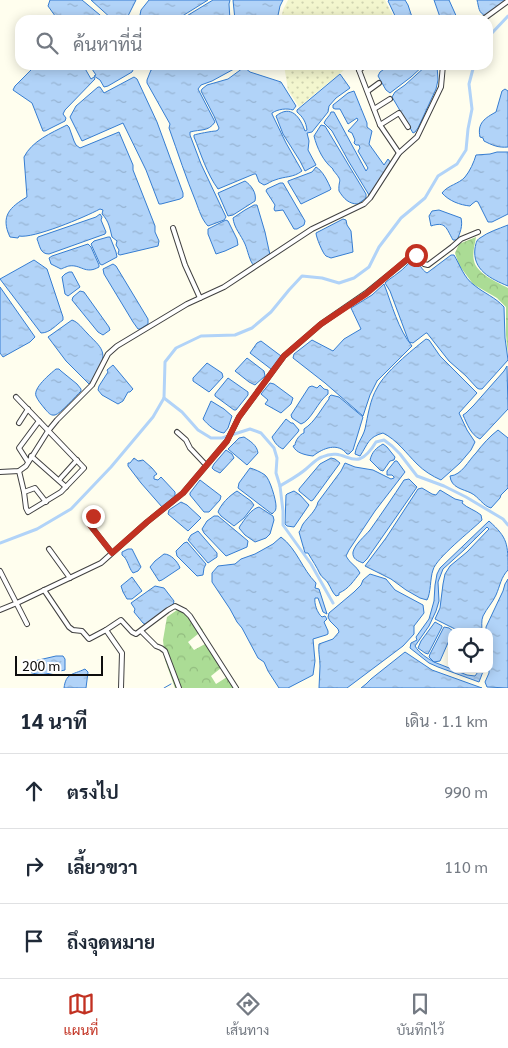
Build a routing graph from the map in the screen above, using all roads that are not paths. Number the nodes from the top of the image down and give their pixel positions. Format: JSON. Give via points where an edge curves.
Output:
{"nodes":[{"id":1,"x":508,"y":1,"type":"edge"},
{"id":2,"x":489,"y":15,"type":"edge"},
{"id":3,"x":359,"y":70,"type":"edge"},
{"id":4,"x":443,"y":70,"type":"edge"},
{"id":5,"x":379,"y":83,"type":"dead end"},
{"id":6,"x":368,"y":91,"type":"junction"},
{"id":7,"x":390,"y":98,"type":"dead end"},
{"id":8,"x":374,"y":109,"type":"junction"},
{"id":9,"x":380,"y":125,"type":"junction"},
{"id":10,"x":408,"y":127,"type":"dead end"},
{"id":11,"x":399,"y":153,"type":"junction"},
{"id":12,"x":173,"y":228,"type":"dead end"},
{"id":13,"x":478,"y":232,"type":"dead end"},
{"id":14,"x":200,"y":298,"type":"junction"},
{"id":15,"x":16,"y":397,"type":"dead end"},
{"id":16,"x":28,"y":410,"type":"junction"},
{"id":17,"x":38,"y":421,"type":"junction"},
{"id":18,"x":19,"y":423,"type":"dead end"},
{"id":19,"x":48,"y":431,"type":"junction"},
{"id":20,"x":177,"y":432,"type":"dead end"},
{"id":21,"x":31,"y":456,"type":"junction"},
{"id":22,"x":77,"y":460,"type":"junction"},
{"id":23,"x":28,"y":462,"type":"junction"},
{"id":24,"x":206,"y":465,"type":"junction"},
{"id":25,"x":19,"y":471,"type":"junction"},
{"id":26,"x":0,"y":472,"type":"edge"},
{"id":27,"x":59,"y":480,"type":"junction"},
{"id":28,"x":66,"y":487,"type":"junction"},
{"id":29,"x":24,"y":492,"type":"junction"},
{"id":30,"x":46,"y":502,"type":"junction"},
{"id":31,"x":93,"y":516,"type":"dead end"},
{"id":32,"x":49,"y":549,"type":"dead end"},
{"id":33,"x":112,"y":553,"type":"junction"},
{"id":34,"x":0,"y":572,"type":"edge"},
{"id":35,"x":70,"y":578,"type":"junction"},
{"id":36,"x":44,"y":590,"type":"junction"},
{"id":37,"x":17,"y":603,"type":"junction"},
{"id":38,"x":0,"y":610,"type":"edge"},
{"id":39,"x":28,"y":624,"type":"dead end"},
{"id":40,"x":106,"y":630,"type":"junction"},
{"id":41,"x":141,"y":631,"type":"junction"},
{"id":42,"x":122,"y":688,"type":"edge"},
{"id":43,"x":179,"y":688,"type":"edge"},
{"id":44,"x":236,"y":688,"type":"edge"}],
"edges":[{"from":1,"to":2,"type":"street"},
{"from":3,"to":6,"type":"street"},
{"from":4,"to":11,"type":"street","via":[[441,87],[418,137]]},
{"from":5,"to":6,"type":"street"},
{"from":6,"to":8,"type":"street"},
{"from":7,"to":8,"type":"street"},
{"from":8,"to":9,"type":"street"},
{"from":9,"to":10,"type":"street","via":[[399,113]]},
{"from":9,"to":11,"type":"street"},
{"from":11,"to":14,"type":"street","via":[[364,204],[312,229],[224,287]]},
{"from":12,"to":14,"type":"street"},
{"from":13,"to":24,"type":"street","via":[[461,239],[428,265],[412,255],[366,294],[321,324],[284,356],[239,417],[227,441]]},
{"from":14,"to":19,"type":"street","via":[[117,346],[108,354],[92,385]]},
{"from":15,"to":16,"type":"street"},
{"from":16,"to":17,"type":"street"},
{"from":16,"to":18,"type":"street"},
{"from":17,"to":19,"type":"street"},
{"from":17,"to":23,"type":"street","via":[[19,448]]},
{"from":19,"to":21,"type":"street"},
{"from":19,"to":22,"type":"street"},
{"from":20,"to":24,"type":"street"},
{"from":21,"to":23,"type":"street"},
{"from":21,"to":27,"type":"street"},
{"from":22,"to":27,"type":"street"},
{"from":22,"to":28,"type":"street","via":[[83,470]]},
{"from":23,"to":25,"type":"street"},
{"from":24,"to":33,"type":"street","via":[[183,493]]},
{"from":25,"to":26,"type":"street"},
{"from":25,"to":29,"type":"street"},
{"from":27,"to":28,"type":"street"},
{"from":28,"to":30,"type":"street"},
{"from":29,"to":30,"type":"street","via":[[36,488]]},
{"from":29,"to":30,"type":"street","via":[[27,512]]},
{"from":31,"to":33,"type":"street","via":[[90,525]]},
{"from":32,"to":35,"type":"street"},
{"from":33,"to":35,"type":"street","via":[[101,563]]},
{"from":34,"to":37,"type":"street"},
{"from":35,"to":36,"type":"street"},
{"from":36,"to":37,"type":"street"},
{"from":36,"to":40,"type":"street","via":[[73,630],[82,631],[88,639]]},
{"from":37,"to":38,"type":"street"},
{"from":37,"to":39,"type":"street"},
{"from":40,"to":41,"type":"street","via":[[121,620],[134,634]]},
{"from":40,"to":42,"type":"street","via":[[122,653]]},
{"from":41,"to":43,"type":"street","via":[[164,651]]},
{"from":41,"to":44,"type":"street","via":[[175,606],[186,611]]}]}
